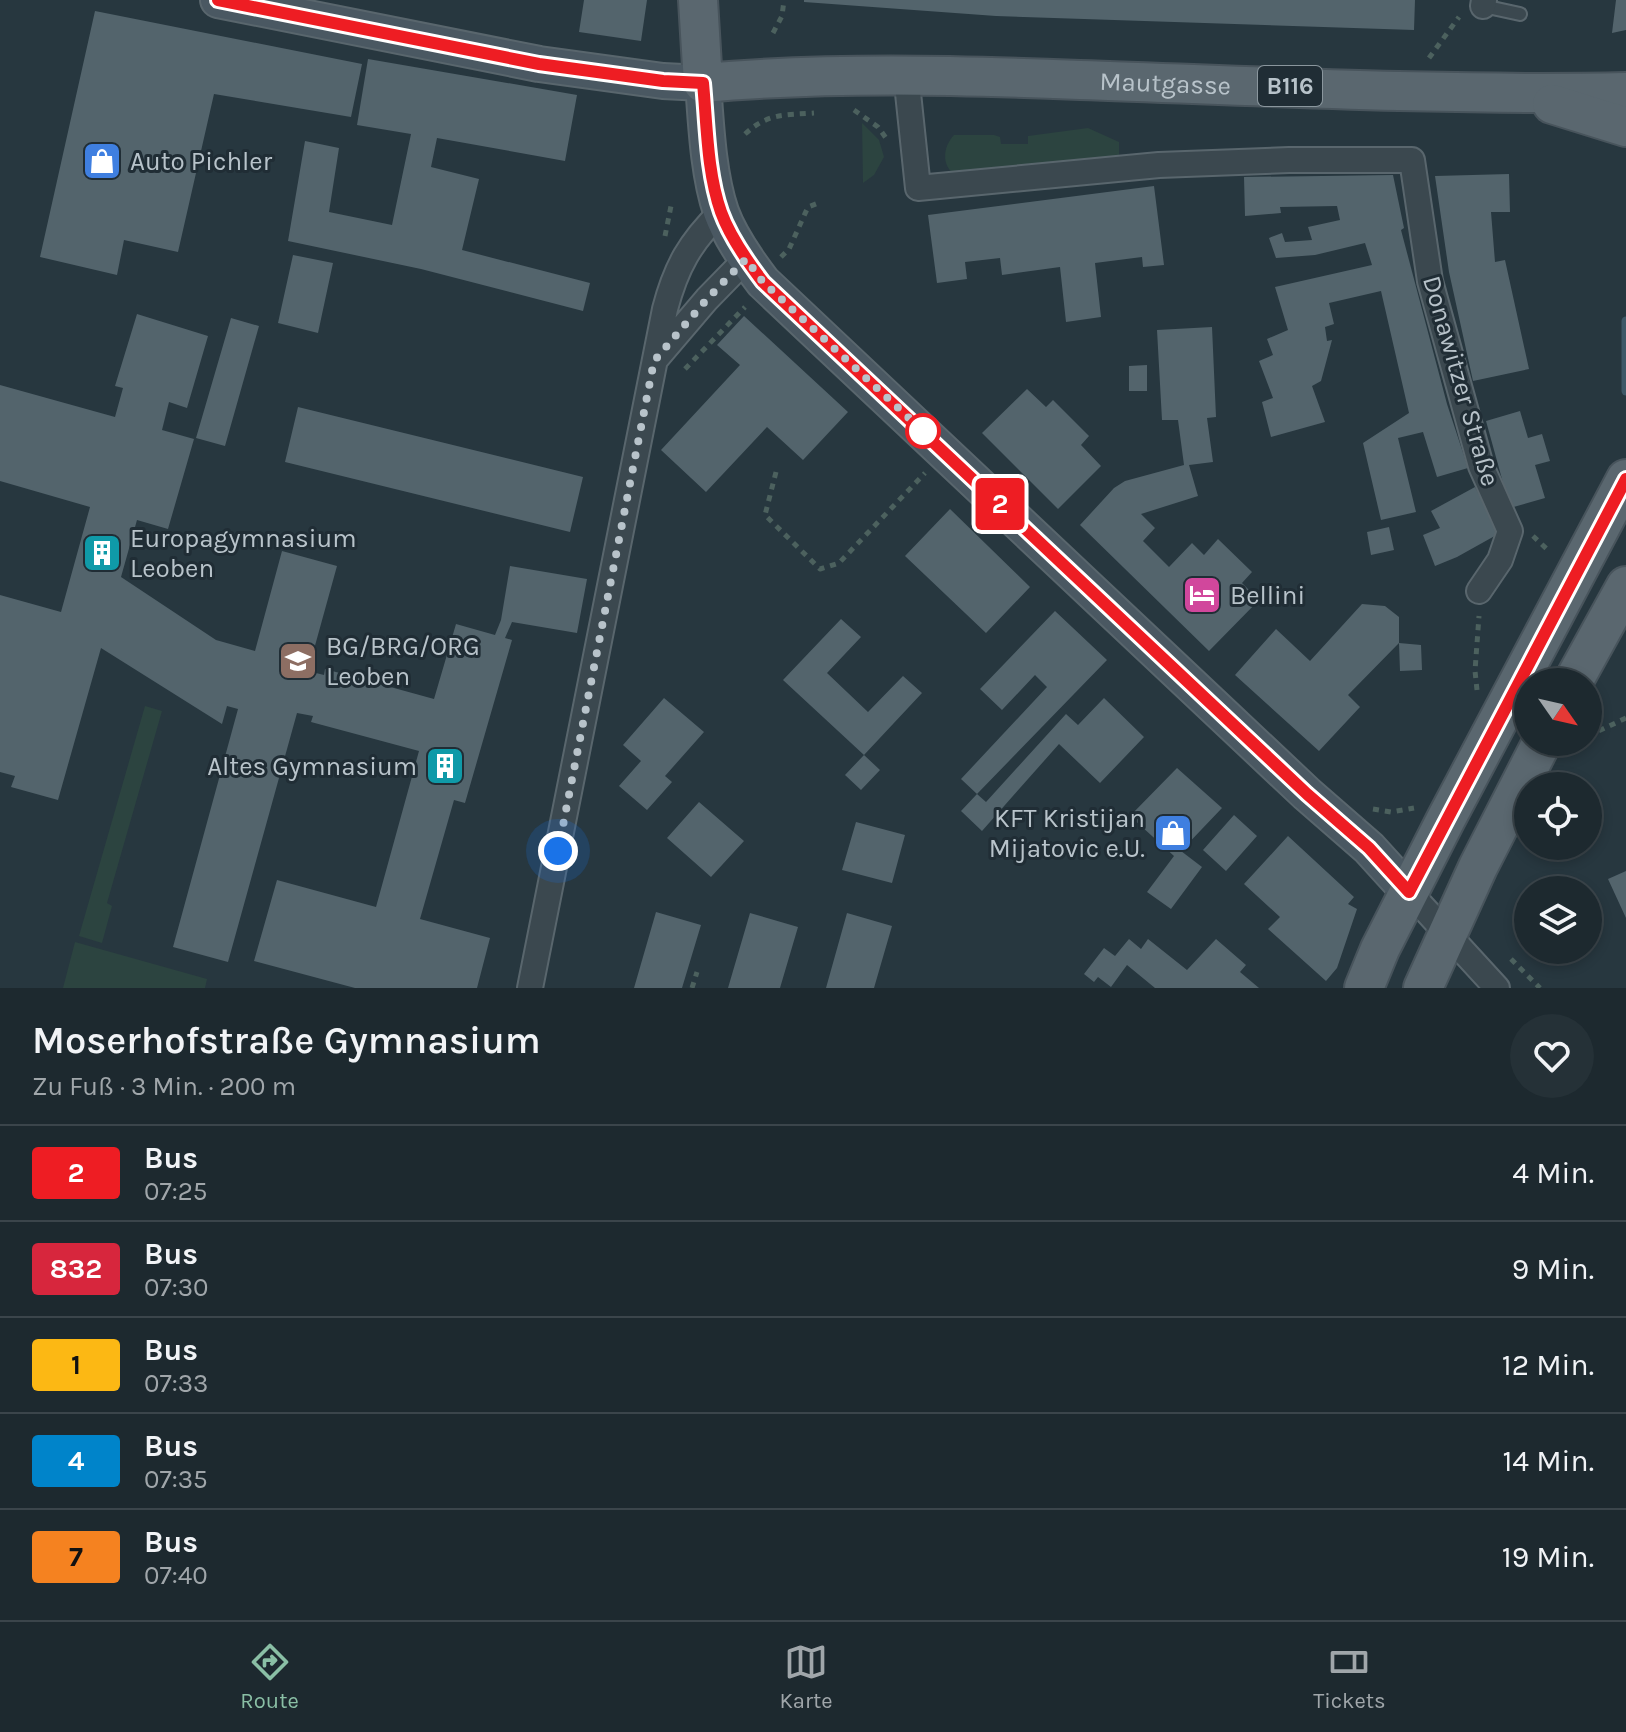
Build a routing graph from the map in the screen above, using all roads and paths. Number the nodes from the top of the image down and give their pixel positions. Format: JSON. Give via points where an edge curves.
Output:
{"nodes":[{"id":1,"x":218,"y":0,"type":"edge"},
{"id":2,"x":784,"y":0,"type":"edge"},
{"id":3,"x":1484,"y":3,"type":"edge"},
{"id":4,"x":698,"y":12,"type":"edge"},
{"id":5,"x":1520,"y":14,"type":"dead end"},
{"id":6,"x":773,"y":33,"type":"dead end"},
{"id":7,"x":1429,"y":58,"type":"dead end"},
{"id":8,"x":906,"y":74,"type":"junction"},
{"id":9,"x":703,"y":83,"type":"junction"},
{"id":10,"x":770,"y":116,"type":"dead end"},
{"id":11,"x":1625,"y":119,"type":"edge"},
{"id":12,"x":745,"y":134,"type":"dead end"},
{"id":13,"x":721,"y":212,"type":"junction"},
{"id":14,"x":759,"y":254,"type":"junction"},
{"id":15,"x":787,"y":268,"type":"dead end"},
{"id":16,"x":654,"y":361,"type":"junction"},
{"id":17,"x":928,"y":470,"type":"dead end"},
{"id":18,"x":776,"y":472,"type":"dead end"},
{"id":19,"x":1626,"y":479,"type":"edge"},
{"id":20,"x":1479,"y":591,"type":"joint"},
{"id":21,"x":1623,"y":591,"type":"edge"},
{"id":22,"x":1581,"y":668,"type":"edge"},
{"id":23,"x":1481,"y":696,"type":"dead end"},
{"id":24,"x":1626,"y":718,"type":"edge"},
{"id":25,"x":1602,"y":729,"type":"edge"},
{"id":26,"x":1535,"y":756,"type":"edge"},
{"id":27,"x":1414,"y":808,"type":"dead end"},
{"id":28,"x":1391,"y":812,"type":"dead end"},
{"id":29,"x":1409,"y":892,"type":"junction"},
{"id":30,"x":1448,"y":934,"type":"junction"},
{"id":31,"x":1511,"y":959,"type":"dead end"},
{"id":32,"x":697,"y":972,"type":"dead end"},
{"id":33,"x":1423,"y":987,"type":"edge"},
{"id":34,"x":530,"y":988,"type":"edge"},
{"id":35,"x":692,"y":988,"type":"edge"},
{"id":36,"x":1364,"y":988,"type":"edge"},
{"id":37,"x":1497,"y":988,"type":"edge"},
{"id":38,"x":1540,"y":988,"type":"edge"}],
"edges":[{"from":1,"to":9,"type":"main road","via":[[539,64]]},
{"from":2,"to":6,"type":"path"},
{"from":3,"to":5,"type":"lane"},
{"from":3,"to":7,"type":"path","via":[[1462,12]]},
{"from":4,"to":9,"type":"main road"},
{"from":8,"to":9,"type":"main road","name":"Mautgasse","number":"B116"},
{"from":8,"to":11,"type":"main road","name":"Mautgasse","number":"B116","via":[[1521,94]]},
{"from":8,"to":20,"type":"street","name":"Donawitzer Straße","via":[[918,188],[1159,165],[1412,160],[1430,281],[1481,466],[1510,531],[1500,560]]},
{"from":9,"to":13,"type":"main road"},
{"from":10,"to":12,"type":"path"},
{"from":13,"to":14,"type":"main road"},
{"from":13,"to":16,"type":"street","via":[[697,236],[672,284]]},
{"from":14,"to":15,"type":"path"},
{"from":14,"to":16,"type":"street","via":[[707,299]]},
{"from":14,"to":29,"type":"main road","via":[[763,282],[1369,848]]},
{"from":16,"to":34,"type":"street"},
{"from":17,"to":18,"type":"path","via":[[839,563],[820,569],[765,515]]},
{"from":19,"to":29,"type":"main road"},
{"from":20,"to":23,"type":"path","via":[[1475,671]]},
{"from":21,"to":22,"type":"main road"},
{"from":24,"to":25,"type":"path"},
{"from":26,"to":30,"type":"main road"},
{"from":27,"to":28,"type":"path"},
{"from":29,"to":30,"type":"street"},
{"from":29,"to":36,"type":"main road"},
{"from":30,"to":33,"type":"main road"},
{"from":30,"to":37,"type":"street"},
{"from":31,"to":38,"type":"path"},
{"from":32,"to":35,"type":"path"}]}
